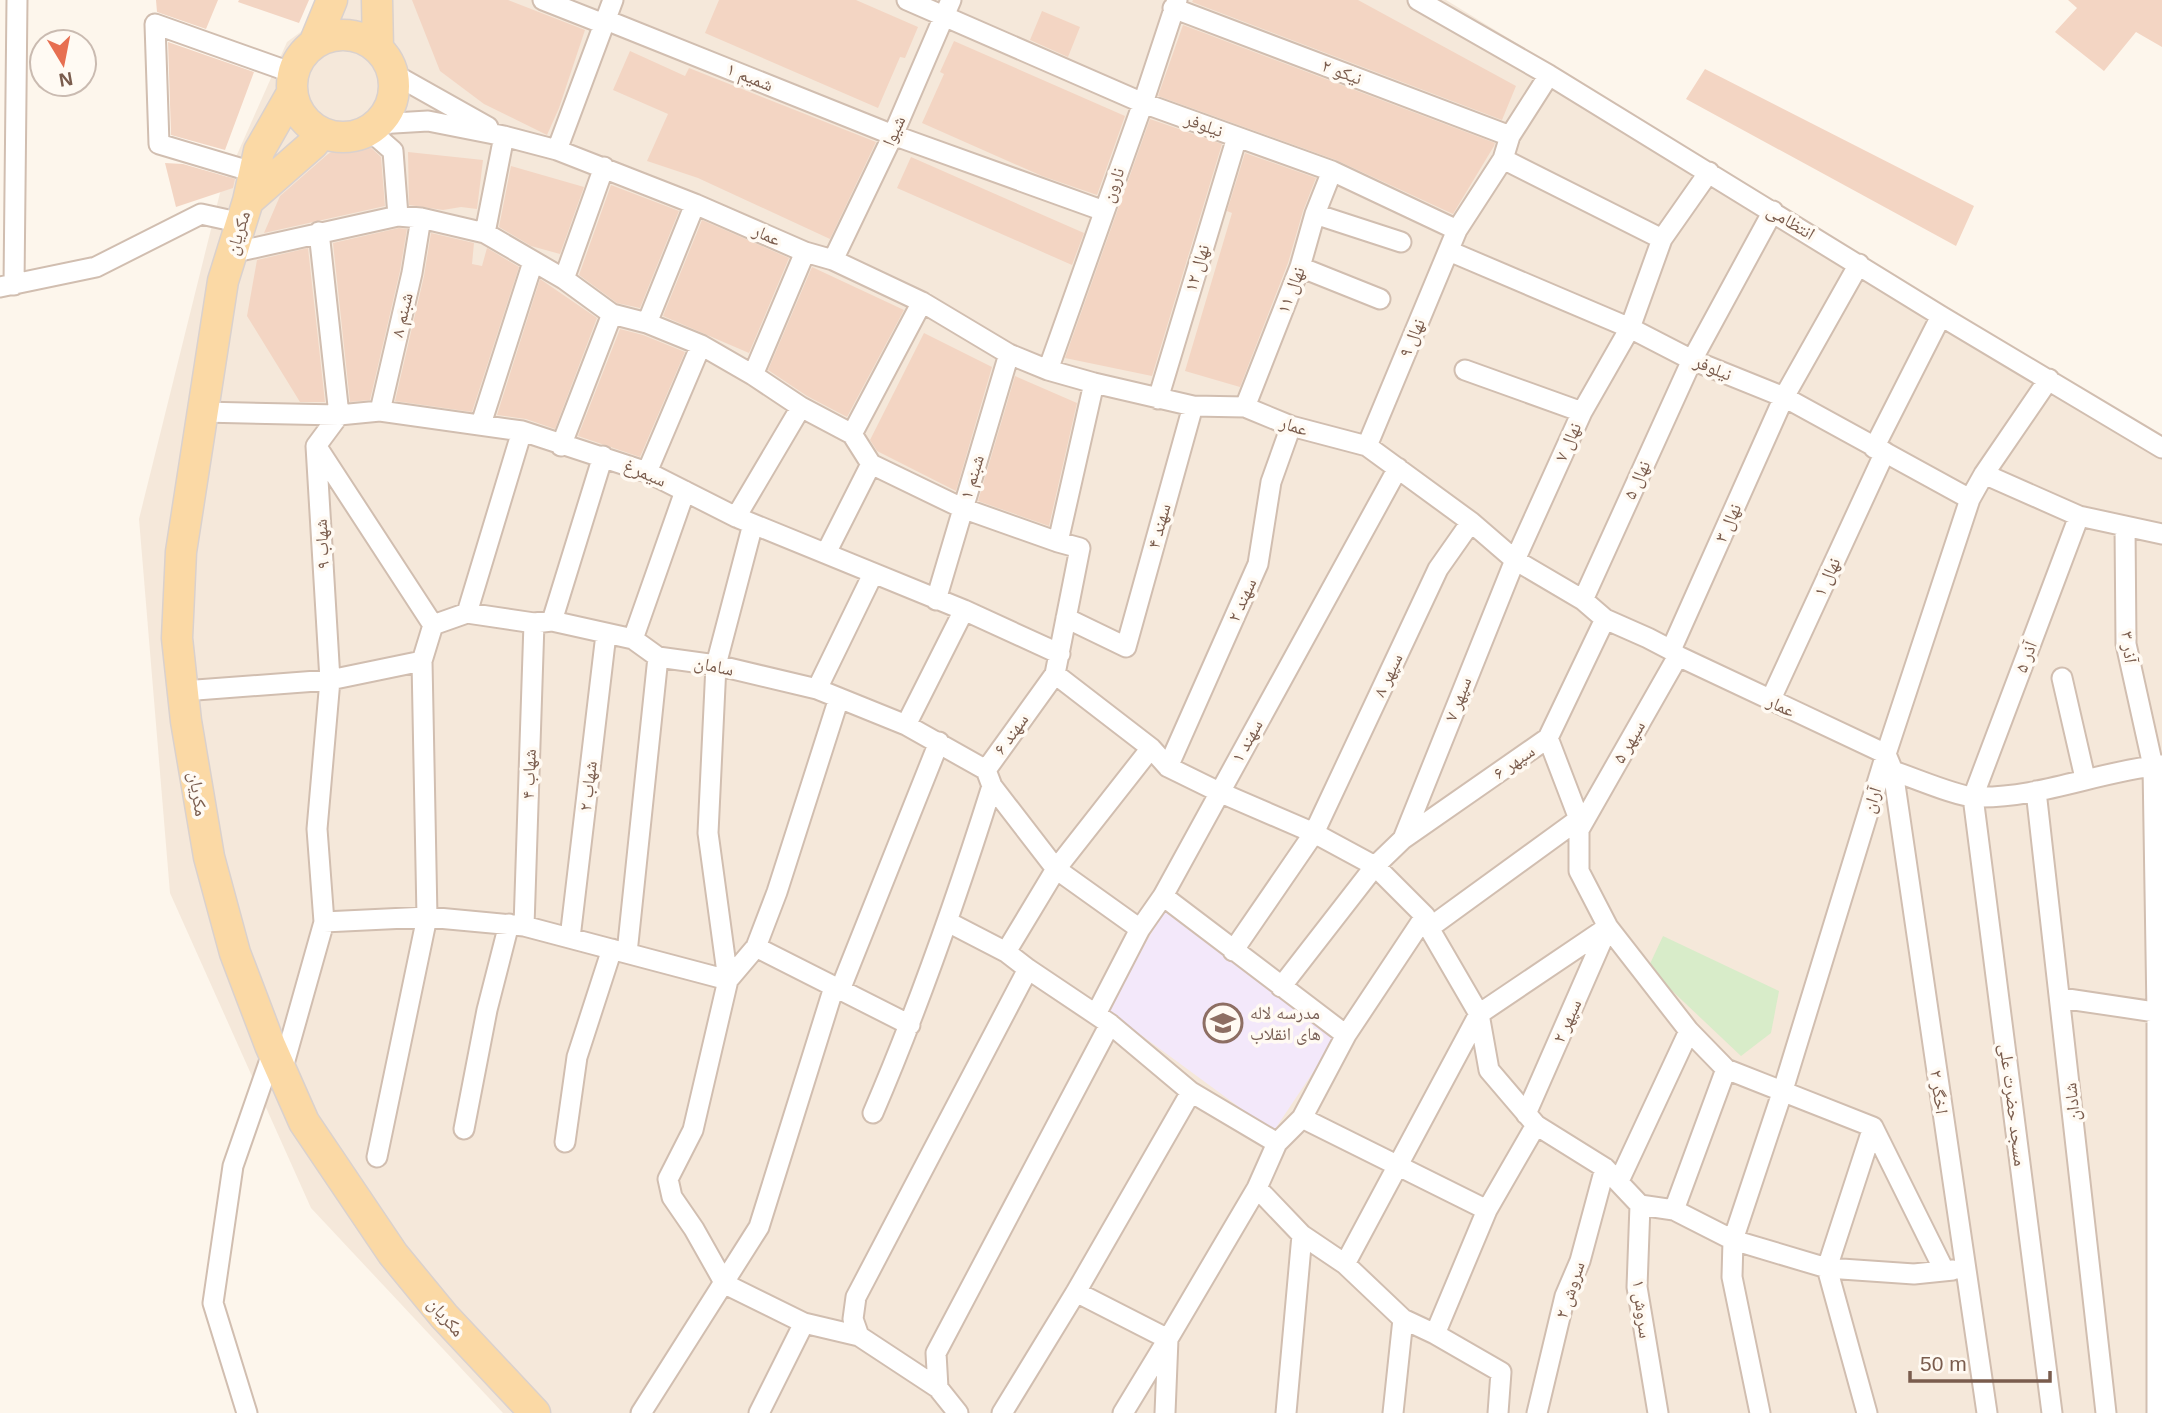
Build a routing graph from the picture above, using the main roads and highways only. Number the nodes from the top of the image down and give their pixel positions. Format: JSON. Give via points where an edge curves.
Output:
{"nodes":[{"id":1,"x":332,"y":0,"type":"edge"},
{"id":2,"x":377,"y":0,"type":"edge"},
{"id":3,"x":314,"y":44,"type":"junction"},
{"id":4,"x":385,"y":61,"type":"junction"},
{"id":5,"x":293,"y":83,"type":"junction"},
{"id":6,"x":322,"y":133,"type":"junction"},
{"id":7,"x":247,"y":198,"type":"junction"},
{"id":8,"x":535,"y":1413,"type":"edge"}],
"edges":[{"from":1,"to":3,"type":"main road"},
{"from":2,"to":4,"type":"main road"},
{"from":3,"to":4,"type":"main road","via":[[347,35],[363,39]]},
{"from":3,"to":5,"type":"main road","via":[[298,62]]},
{"from":4,"to":6,"type":"main road","via":[[394,86],[386,113],[373,127],[354,136]]},
{"from":5,"to":6,"type":"main road","via":[[297,110]]},
{"from":5,"to":7,"type":"main road","name":"مکریان","via":[[259,151]]},
{"from":6,"to":7,"type":"main road"},
{"from":7,"to":8,"type":"main road","name":"مکریان","via":[[223,281],[181,552],[177,638],[209,856],[235,953],[304,1122],[393,1254]]}]}
